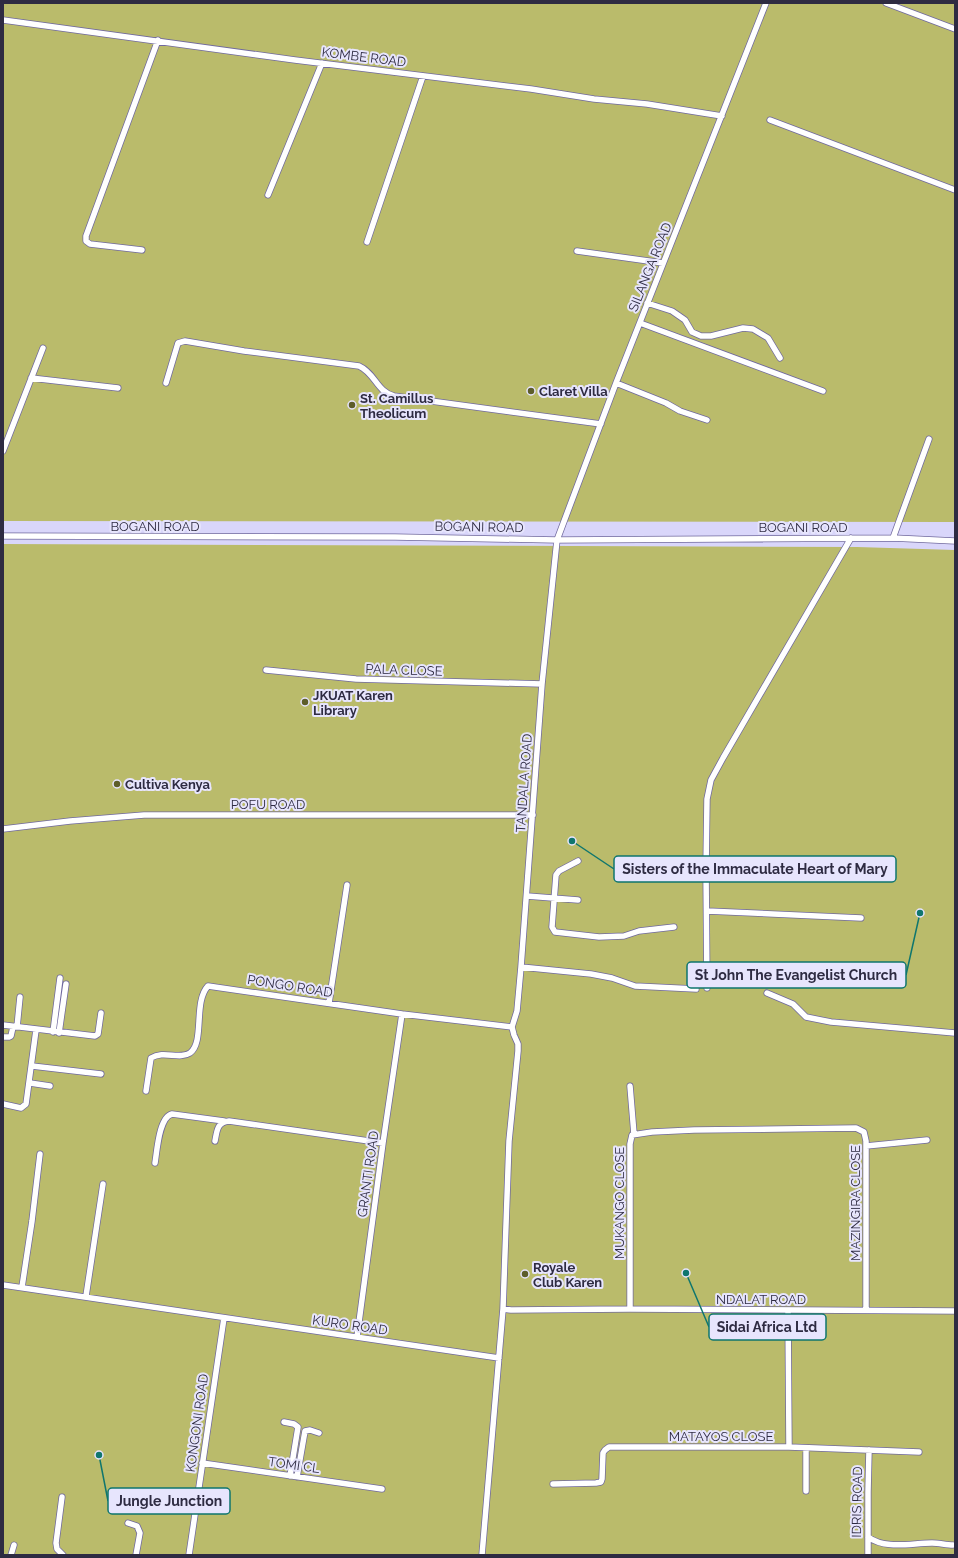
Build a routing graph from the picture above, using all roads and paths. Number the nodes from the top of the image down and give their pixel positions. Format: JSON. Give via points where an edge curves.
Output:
{"nodes":[{"id":1,"x":766,"y":3,"type":"edge"},
{"id":2,"x":886,"y":3,"type":"edge"},
{"id":3,"x":3,"y":20,"type":"edge"},
{"id":4,"x":955,"y":29,"type":"edge"},
{"id":5,"x":158,"y":40,"type":"junction"},
{"id":6,"x":322,"y":63,"type":"junction"},
{"id":7,"x":423,"y":76,"type":"junction"},
{"id":8,"x":722,"y":116,"type":"junction"},
{"id":9,"x":770,"y":120,"type":"dead end"},
{"id":10,"x":955,"y":190,"type":"edge"},
{"id":11,"x":268,"y":195,"type":"dead end"},
{"id":12,"x":367,"y":242,"type":"dead end"},
{"id":13,"x":142,"y":250,"type":"dead end"},
{"id":14,"x":577,"y":251,"type":"dead end"},
{"id":15,"x":664,"y":263,"type":"junction"},
{"id":16,"x":647,"y":303,"type":"junction"},
{"id":17,"x":640,"y":323,"type":"junction"},
{"id":18,"x":43,"y":348,"type":"dead end"},
{"id":19,"x":780,"y":358,"type":"dead end"},
{"id":20,"x":31,"y":378,"type":"junction"},
{"id":21,"x":166,"y":383,"type":"dead end"},
{"id":22,"x":616,"y":383,"type":"junction"},
{"id":23,"x":118,"y":388,"type":"dead end"},
{"id":24,"x":823,"y":391,"type":"dead end"},
{"id":25,"x":707,"y":420,"type":"dead end"},
{"id":26,"x":601,"y":424,"type":"junction"},
{"id":27,"x":929,"y":439,"type":"dead end"},
{"id":28,"x":3,"y":451,"type":"edge"},
{"id":29,"x":3,"y":536,"type":"edge"},
{"id":30,"x":851,"y":538,"type":"junction"},
{"id":31,"x":893,"y":538,"type":"junction"},
{"id":32,"x":557,"y":540,"type":"junction"},
{"id":33,"x":955,"y":541,"type":"edge"},
{"id":34,"x":266,"y":670,"type":"dead end"},
{"id":35,"x":542,"y":684,"type":"junction"},
{"id":36,"x":534,"y":815,"type":"junction"},
{"id":37,"x":3,"y":829,"type":"edge"},
{"id":38,"x":578,"y":861,"type":"dead end"},
{"id":39,"x":347,"y":885,"type":"dead end"},
{"id":40,"x":527,"y":896,"type":"junction"},
{"id":41,"x":554,"y":898,"type":"junction"},
{"id":42,"x":578,"y":900,"type":"dead end"},
{"id":43,"x":707,"y":912,"type":"junction"},
{"id":44,"x":861,"y":918,"type":"dead end"},
{"id":45,"x":674,"y":927,"type":"dead end"},
{"id":46,"x":521,"y":967,"type":"junction"},
{"id":47,"x":60,"y":978,"type":"dead end"},
{"id":48,"x":66,"y":984,"type":"dead end"},
{"id":49,"x":707,"y":988,"type":"dead end"},
{"id":50,"x":696,"y":989,"type":"dead end"},
{"id":51,"x":766,"y":993,"type":"dead end"},
{"id":52,"x":20,"y":997,"type":"dead end"},
{"id":53,"x":329,"y":1003,"type":"junction"},
{"id":54,"x":101,"y":1013,"type":"dead end"},
{"id":55,"x":402,"y":1014,"type":"junction"},
{"id":56,"x":3,"y":1025,"type":"edge"},
{"id":57,"x":15,"y":1027,"type":"junction"},
{"id":58,"x":512,"y":1027,"type":"junction"},
{"id":59,"x":36,"y":1030,"type":"junction"},
{"id":60,"x":56,"y":1032,"type":"junction"},
{"id":61,"x":955,"y":1033,"type":"edge"},
{"id":62,"x":3,"y":1037,"type":"edge"},
{"id":63,"x":32,"y":1066,"type":"junction"},
{"id":64,"x":101,"y":1074,"type":"dead end"},
{"id":65,"x":30,"y":1083,"type":"junction"},
{"id":66,"x":50,"y":1086,"type":"dead end"},
{"id":67,"x":630,"y":1086,"type":"dead end"},
{"id":68,"x":146,"y":1091,"type":"dead end"},
{"id":69,"x":3,"y":1104,"type":"edge"},
{"id":70,"x":224,"y":1121,"type":"junction"},
{"id":71,"x":781,"y":1128,"type":"joint"},
{"id":72,"x":634,"y":1134,"type":"junction"},
{"id":73,"x":927,"y":1140,"type":"dead end"},
{"id":74,"x":215,"y":1141,"type":"dead end"},
{"id":75,"x":383,"y":1143,"type":"junction"},
{"id":76,"x":866,"y":1146,"type":"junction"},
{"id":77,"x":40,"y":1154,"type":"dead end"},
{"id":78,"x":155,"y":1163,"type":"dead end"},
{"id":79,"x":103,"y":1184,"type":"dead end"},
{"id":80,"x":3,"y":1285,"type":"edge"},
{"id":81,"x":22,"y":1288,"type":"junction"},
{"id":82,"x":86,"y":1296,"type":"junction"},
{"id":83,"x":503,"y":1309,"type":"junction"},
{"id":84,"x":630,"y":1309,"type":"junction"},
{"id":85,"x":788,"y":1310,"type":"junction"},
{"id":86,"x":866,"y":1310,"type":"junction"},
{"id":87,"x":955,"y":1311,"type":"edge"},
{"id":88,"x":224,"y":1318,"type":"junction"},
{"id":89,"x":357,"y":1337,"type":"junction"},
{"id":90,"x":499,"y":1358,"type":"junction"},
{"id":91,"x":284,"y":1422,"type":"dead end"},
{"id":92,"x":319,"y":1433,"type":"dead end"},
{"id":93,"x":789,"y":1448,"type":"junction"},
{"id":94,"x":806,"y":1448,"type":"junction"},
{"id":95,"x":870,"y":1450,"type":"junction"},
{"id":96,"x":919,"y":1452,"type":"dead end"},
{"id":97,"x":202,"y":1463,"type":"junction"},
{"id":98,"x":290,"y":1476,"type":"junction"},
{"id":99,"x":297,"y":1477,"type":"junction"},
{"id":100,"x":553,"y":1484,"type":"dead end"},
{"id":101,"x":382,"y":1489,"type":"dead end"},
{"id":102,"x":806,"y":1491,"type":"dead end"},
{"id":103,"x":62,"y":1497,"type":"dead end"},
{"id":104,"x":128,"y":1524,"type":"dead end"},
{"id":105,"x":868,"y":1537,"type":"junction"},
{"id":106,"x":14,"y":1545,"type":"dead end"},
{"id":107,"x":953,"y":1545,"type":"dead end"},
{"id":108,"x":11,"y":1555,"type":"edge"},
{"id":109,"x":63,"y":1555,"type":"edge"},
{"id":110,"x":136,"y":1555,"type":"edge"},
{"id":111,"x":189,"y":1555,"type":"edge"},
{"id":112,"x":482,"y":1555,"type":"edge"},
{"id":113,"x":868,"y":1555,"type":"edge"}],
"edges":[{"from":1,"to":8,"type":"street","name":"SILANGA ROAD"},
{"from":2,"to":4,"type":"street"},
{"from":3,"to":5,"type":"street","name":"KOMBE ROAD"},
{"from":5,"to":6,"type":"street","name":"KOMBE ROAD"},
{"from":5,"to":13,"type":"street","via":[[86,236],[86,241],[90,244]]},
{"from":6,"to":7,"type":"street","name":"KOMBE ROAD"},
{"from":6,"to":11,"type":"street"},
{"from":7,"to":8,"type":"street","name":"KOMBE ROAD"},
{"from":7,"to":12,"type":"street"},
{"from":8,"to":15,"type":"street","name":"SILANGA ROAD"},
{"from":9,"to":10,"type":"street"},
{"from":14,"to":15,"type":"street"},
{"from":15,"to":16,"type":"street","name":"SILANGA ROAD"},
{"from":16,"to":17,"type":"street","name":"SILANGA ROAD"},
{"from":16,"to":19,"type":"street","via":[[672,311],[685,320],[692,332],[701,336],[743,328],[753,329],[768,338]]},
{"from":17,"to":22,"type":"street","name":"SILANGA ROAD"},
{"from":17,"to":24,"type":"street"},
{"from":18,"to":20,"type":"street"},
{"from":20,"to":23,"type":"street"},
{"from":20,"to":28,"type":"street"},
{"from":21,"to":26,"type":"street","via":[[178,343],[185,341],[359,366],[369,372],[382,390],[394,396]]},
{"from":22,"to":25,"type":"street"},
{"from":22,"to":26,"type":"street","name":"SILANGA ROAD"},
{"from":26,"to":32,"type":"street","name":"SILANGA ROAD"},
{"from":27,"to":31,"type":"street"},
{"from":29,"to":32,"type":"street","name":"BOGANI ROAD"},
{"from":30,"to":31,"type":"street","name":"BOGANI ROAD"},
{"from":30,"to":32,"type":"street","name":"BOGANI ROAD"},
{"from":30,"to":43,"type":"street","via":[[711,780],[707,799]]},
{"from":31,"to":33,"type":"street","name":"BOGANI ROAD"},
{"from":32,"to":35,"type":"street","name":"TANDALA ROAD"},
{"from":34,"to":35,"type":"street","name":"PALA CLOSE","via":[[356,679]]},
{"from":35,"to":36,"type":"street","name":"TANDALA ROAD"},
{"from":36,"to":37,"type":"street","name":"POFU ROAD","via":[[144,815]]},
{"from":36,"to":40,"type":"street","name":"TANDALA ROAD"},
{"from":38,"to":41,"type":"street","via":[[556,875]]},
{"from":39,"to":53,"type":"street"},
{"from":40,"to":41,"type":"street"},
{"from":40,"to":46,"type":"street","name":"TANDALA ROAD"},
{"from":41,"to":42,"type":"street"},
{"from":41,"to":45,"type":"street","via":[[552,927],[555,932],[599,937],[624,936],[639,931]]},
{"from":43,"to":44,"type":"street"},
{"from":43,"to":49,"type":"street"},
{"from":46,"to":50,"type":"street","via":[[591,974],[635,986]]},
{"from":46,"to":58,"type":"street","name":"TANDALA ROAD","via":[[517,1011]]},
{"from":47,"to":60,"type":"street"},
{"from":48,"to":60,"type":"street"},
{"from":51,"to":61,"type":"street","via":[[793,1004],[806,1017],[831,1022]]},
{"from":52,"to":57,"type":"street"},
{"from":53,"to":55,"type":"street","name":"PONGO ROAD"},
{"from":53,"to":68,"type":"street","name":"PONGO ROAD","via":[[208,986],[202,996],[196,1046],[189,1054],[161,1054],[151,1058]]},
{"from":54,"to":60,"type":"street","via":[[97,1036]]},
{"from":55,"to":58,"type":"street","name":"PONGO ROAD"},
{"from":55,"to":75,"type":"street","name":"GRANTI ROAD"},
{"from":56,"to":57,"type":"street"},
{"from":57,"to":59,"type":"street"},
{"from":57,"to":62,"type":"street","via":[[10,1038]]},
{"from":58,"to":83,"type":"street","via":[[518,1051],[510,1141]]},
{"from":59,"to":60,"type":"street"},
{"from":59,"to":63,"type":"street"},
{"from":63,"to":64,"type":"street"},
{"from":63,"to":65,"type":"street"},
{"from":65,"to":66,"type":"street"},
{"from":65,"to":69,"type":"street","via":[[26,1104],[21,1108]]},
{"from":67,"to":72,"type":"street"},
{"from":70,"to":74,"type":"street","via":[[219,1126]]},
{"from":70,"to":75,"type":"street"},
{"from":70,"to":78,"type":"street","via":[[172,1114],[167,1116],[162,1122]]},
{"from":71,"to":72,"type":"street","name":"MUKANGO CLOSE"},
{"from":71,"to":76,"type":"street","name":"MAZINGIRA CLOSE","via":[[856,1128],[864,1132]]},
{"from":72,"to":84,"type":"street","name":"MUKANGO CLOSE","via":[[630,1144]]},
{"from":73,"to":76,"type":"street"},
{"from":75,"to":89,"type":"street","name":"GRANTI ROAD"},
{"from":76,"to":86,"type":"street","name":"MAZINGIRA CLOSE"},
{"from":77,"to":81,"type":"street"},
{"from":79,"to":82,"type":"street"},
{"from":80,"to":81,"type":"street","name":"KURO ROAD"},
{"from":81,"to":82,"type":"street","name":"KURO ROAD"},
{"from":82,"to":88,"type":"street","name":"KURO ROAD"},
{"from":83,"to":84,"type":"street","name":"NDALAT ROAD"},
{"from":83,"to":90,"type":"street"},
{"from":84,"to":85,"type":"street","name":"NDALAT ROAD"},
{"from":85,"to":86,"type":"street","name":"NDALAT ROAD"},
{"from":85,"to":93,"type":"street"},
{"from":86,"to":87,"type":"street","name":"NDALAT ROAD"},
{"from":88,"to":89,"type":"street","name":"KURO ROAD"},
{"from":88,"to":97,"type":"street","name":"KONGONI ROAD"},
{"from":89,"to":90,"type":"street","name":"KURO ROAD"},
{"from":90,"to":112,"type":"street"},
{"from":91,"to":98,"type":"street","via":[[298,1427]]},
{"from":92,"to":99,"type":"street","via":[[305,1431]]},
{"from":93,"to":94,"type":"street","name":"MATAYOS CLOSE"},
{"from":93,"to":100,"type":"street","name":"MATAYOS CLOSE","via":[[609,1448],[603,1453],[601,1482]]},
{"from":94,"to":95,"type":"street","name":"MATAYOS CLOSE"},
{"from":94,"to":102,"type":"street"},
{"from":95,"to":96,"type":"street","name":"MATAYOS CLOSE"},
{"from":95,"to":105,"type":"street","name":"IDRIS ROAD"},
{"from":97,"to":98,"type":"street","name":"TOMI CL"},
{"from":97,"to":111,"type":"street","name":"KONGONI ROAD"},
{"from":98,"to":99,"type":"street","name":"TOMI CL"},
{"from":99,"to":101,"type":"street","name":"TOMI CL"},
{"from":103,"to":109,"type":"street","via":[[56,1543],[57,1549]]},
{"from":104,"to":110,"type":"street","via":[[137,1526],[140,1532]]},
{"from":105,"to":107,"type":"street","via":[[882,1544]]},
{"from":105,"to":113,"type":"street","name":"IDRIS ROAD"},
{"from":106,"to":108,"type":"street"}]}
